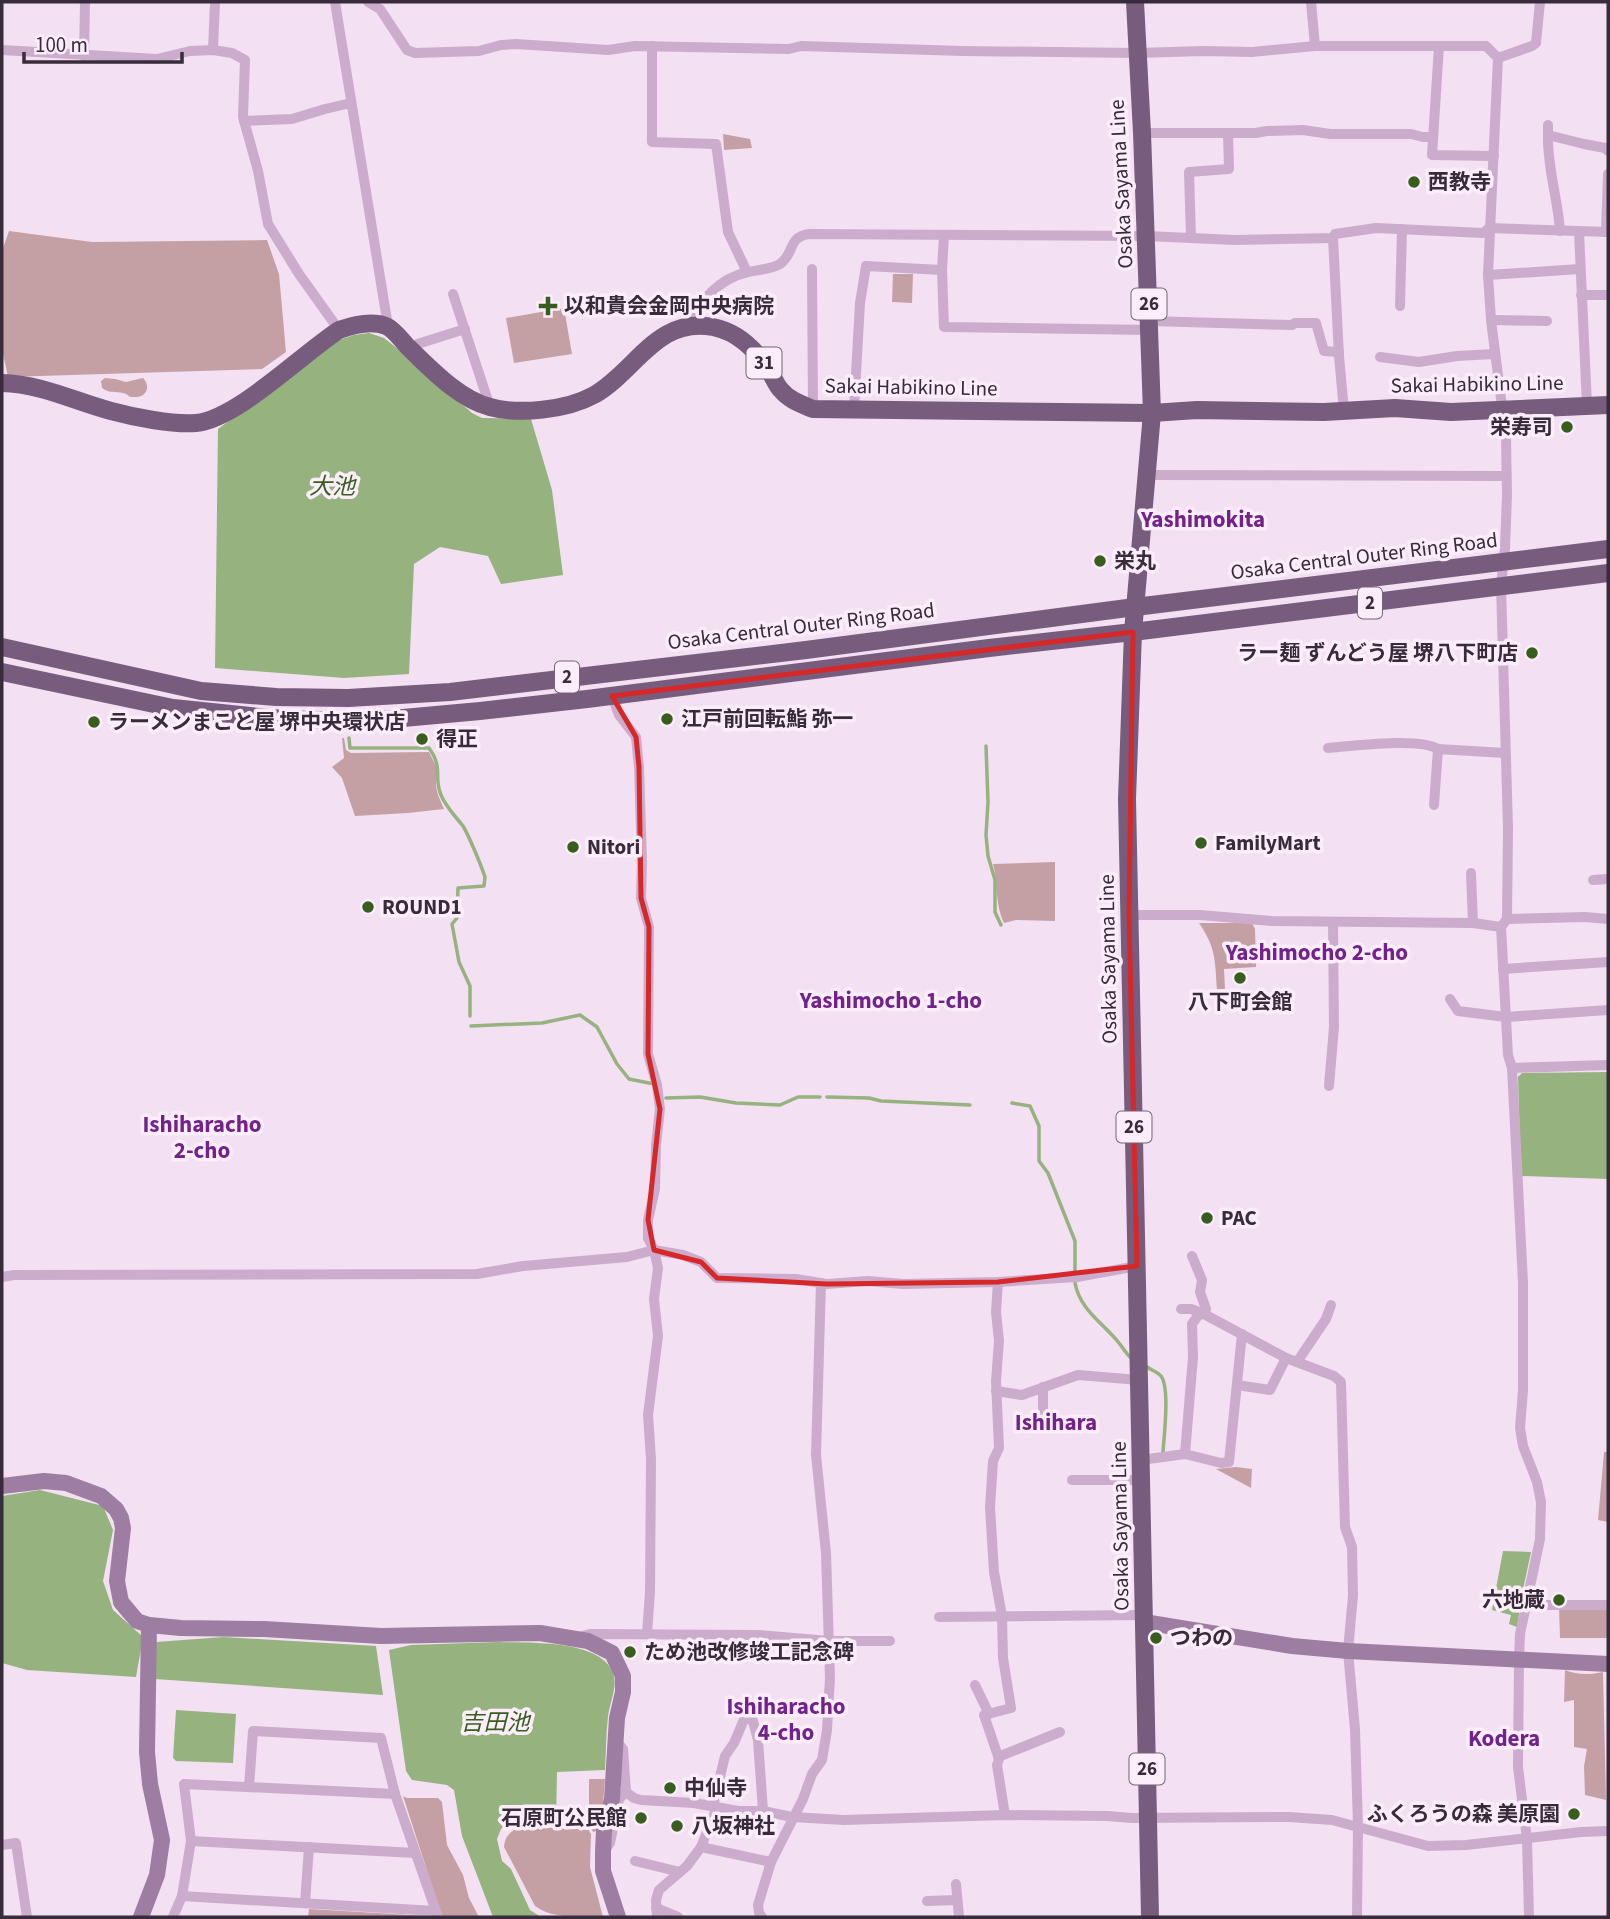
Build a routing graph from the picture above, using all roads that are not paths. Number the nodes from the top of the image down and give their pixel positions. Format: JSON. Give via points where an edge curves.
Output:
{"nodes":[{"id":1,"x":85,"y":2,"type":"edge"},
{"id":2,"x":215,"y":2,"type":"edge"},
{"id":3,"x":335,"y":2,"type":"edge"},
{"id":4,"x":368,"y":2,"type":"edge"},
{"id":5,"x":1135,"y":2,"type":"edge"},
{"id":6,"x":1311,"y":2,"type":"edge"},
{"id":7,"x":1540,"y":2,"type":"edge"},
{"id":8,"x":652,"y":46,"type":"junction"},
{"id":9,"x":1315,"y":46,"type":"junction"},
{"id":10,"x":1439,"y":46,"type":"junction"},
{"id":11,"x":2,"y":50,"type":"edge"},
{"id":12,"x":213,"y":50,"type":"junction"},
{"id":13,"x":1137,"y":53,"type":"junction"},
{"id":14,"x":84,"y":56,"type":"junction"},
{"id":15,"x":1498,"y":58,"type":"junction"},
{"id":16,"x":351,"y":103,"type":"junction"},
{"id":17,"x":244,"y":121,"type":"junction"},
{"id":18,"x":1142,"y":133,"type":"junction"},
{"id":19,"x":1228,"y":133,"type":"junction"},
{"id":20,"x":1432,"y":137,"type":"junction"},
{"id":21,"x":1608,"y":151,"type":"edge"},
{"id":22,"x":1494,"y":156,"type":"junction"},
{"id":23,"x":1608,"y":174,"type":"edge"},
{"id":24,"x":1489,"y":228,"type":"junction"},
{"id":25,"x":1402,"y":229,"type":"junction"},
{"id":26,"x":1560,"y":231,"type":"junction"},
{"id":27,"x":1579,"y":232,"type":"junction"},
{"id":28,"x":1607,"y":232,"type":"edge"},
{"id":29,"x":944,"y":235,"type":"junction"},
{"id":30,"x":1146,"y":236,"type":"junction"},
{"id":31,"x":1191,"y":238,"type":"junction"},
{"id":32,"x":1333,"y":238,"type":"junction"},
{"id":33,"x":812,"y":269,"type":"dead end"},
{"id":34,"x":1580,"y":269,"type":"junction"},
{"id":35,"x":942,"y":270,"type":"junction"},
{"id":36,"x":747,"y":272,"type":"junction"},
{"id":37,"x":1489,"y":275,"type":"junction"},
{"id":38,"x":453,"y":293,"type":"dead end"},
{"id":39,"x":1581,"y":295,"type":"junction"},
{"id":40,"x":1608,"y":295,"type":"edge"},
{"id":41,"x":1400,"y":306,"type":"dead end"},
{"id":42,"x":1491,"y":320,"type":"junction"},
{"id":43,"x":1547,"y":321,"type":"dead end"},
{"id":44,"x":388,"y":326,"type":"junction"},
{"id":45,"x":1149,"y":326,"type":"junction"},
{"id":46,"x":691,"y":327,"type":"junction"},
{"id":47,"x":465,"y":329,"type":"junction"},
{"id":48,"x":339,"y":330,"type":"junction"},
{"id":49,"x":408,"y":347,"type":"junction"},
{"id":50,"x":1339,"y":352,"type":"junction"},
{"id":51,"x":1494,"y":355,"type":"junction"},
{"id":52,"x":1380,"y":358,"type":"dead end"},
{"id":53,"x":2,"y":383,"type":"edge"},
{"id":54,"x":1587,"y":405,"type":"junction"},
{"id":55,"x":1608,"y":405,"type":"edge"},
{"id":56,"x":490,"y":407,"type":"junction"},
{"id":57,"x":813,"y":409,"type":"junction"},
{"id":58,"x":854,"y":409,"type":"junction"},
{"id":59,"x":1503,"y":409,"type":"junction"},
{"id":60,"x":1344,"y":411,"type":"junction"},
{"id":61,"x":1152,"y":413,"type":"junction"},
{"id":62,"x":1145,"y":475,"type":"junction"},
{"id":63,"x":1506,"y":476,"type":"junction"},
{"id":64,"x":1608,"y":549,"type":"edge"},
{"id":65,"x":1504,"y":562,"type":"junction"},
{"id":66,"x":1608,"y":573,"type":"edge"},
{"id":67,"x":1500,"y":586,"type":"junction"},
{"id":68,"x":1135,"y":607,"type":"junction"},
{"id":69,"x":1133,"y":632,"type":"junction"},
{"id":70,"x":888,"y":639,"type":"junction"},
{"id":71,"x":2,"y":647,"type":"edge"},
{"id":72,"x":890,"y":661,"type":"junction"},
{"id":73,"x":2,"y":672,"type":"edge"},
{"id":74,"x":612,"y":696,"type":"junction"},
{"id":75,"x":1328,"y":748,"type":"dead end"},
{"id":76,"x":1438,"y":749,"type":"junction"},
{"id":77,"x":1505,"y":753,"type":"junction"},
{"id":78,"x":1434,"y":805,"type":"dead end"},
{"id":79,"x":1471,"y":873,"type":"dead end"},
{"id":80,"x":1608,"y":879,"type":"edge"},
{"id":81,"x":1593,"y":880,"type":"dead end"},
{"id":82,"x":1129,"y":915,"type":"junction"},
{"id":83,"x":1608,"y":919,"type":"edge"},
{"id":84,"x":1333,"y":922,"type":"junction"},
{"id":85,"x":1473,"y":923,"type":"junction"},
{"id":86,"x":1504,"y":923,"type":"junction"},
{"id":87,"x":1608,"y":962,"type":"edge"},
{"id":88,"x":1503,"y":969,"type":"junction"},
{"id":89,"x":1450,"y":999,"type":"dead end"},
{"id":90,"x":1608,"y":1010,"type":"edge"},
{"id":91,"x":1506,"y":1017,"type":"junction"},
{"id":92,"x":1608,"y":1065,"type":"edge"},
{"id":93,"x":1512,"y":1068,"type":"junction"},
{"id":94,"x":1329,"y":1086,"type":"dead end"},
{"id":95,"x":654,"y":1250,"type":"junction"},
{"id":96,"x":1192,"y":1256,"type":"dead end"},
{"id":97,"x":1137,"y":1266,"type":"junction"},
{"id":98,"x":2,"y":1277,"type":"edge"},
{"id":99,"x":998,"y":1282,"type":"junction"},
{"id":100,"x":821,"y":1283,"type":"junction"},
{"id":101,"x":1331,"y":1305,"type":"dead end"},
{"id":102,"x":1181,"y":1309,"type":"dead end"},
{"id":103,"x":1202,"y":1313,"type":"junction"},
{"id":104,"x":1242,"y":1334,"type":"junction"},
{"id":105,"x":1291,"y":1360,"type":"junction"},
{"id":106,"x":1139,"y":1380,"type":"junction"},
{"id":107,"x":1237,"y":1385,"type":"junction"},
{"id":108,"x":1043,"y":1387,"type":"junction"},
{"id":109,"x":996,"y":1391,"type":"junction"},
{"id":110,"x":1043,"y":1427,"type":"dead end"},
{"id":111,"x":1185,"y":1454,"type":"junction"},
{"id":112,"x":1141,"y":1460,"type":"junction"},
{"id":113,"x":1072,"y":1480,"type":"dead end"},
{"id":114,"x":1142,"y":1480,"type":"junction"},
{"id":115,"x":2,"y":1486,"type":"edge"},
{"id":116,"x":1526,"y":1605,"type":"junction"},
{"id":117,"x":1608,"y":1605,"type":"edge"},
{"id":118,"x":1002,"y":1616,"type":"junction"},
{"id":119,"x":939,"y":1617,"type":"dead end"},
{"id":120,"x":1144,"y":1618,"type":"junction"},
{"id":121,"x":149,"y":1625,"type":"junction"},
{"id":122,"x":648,"y":1634,"type":"junction"},
{"id":123,"x":576,"y":1638,"type":"junction"},
{"id":124,"x":829,"y":1641,"type":"junction"},
{"id":125,"x":890,"y":1641,"type":"dead end"},
{"id":126,"x":1348,"y":1651,"type":"junction"},
{"id":127,"x":1519,"y":1659,"type":"junction"},
{"id":128,"x":1608,"y":1664,"type":"edge"},
{"id":129,"x":975,"y":1685,"type":"dead end"},
{"id":130,"x":989,"y":1714,"type":"junction"},
{"id":131,"x":1060,"y":1732,"type":"dead end"},
{"id":132,"x":616,"y":1741,"type":"junction"},
{"id":133,"x":998,"y":1757,"type":"junction"},
{"id":134,"x":249,"y":1787,"type":"junction"},
{"id":135,"x":626,"y":1791,"type":"junction"},
{"id":136,"x":394,"y":1794,"type":"junction"},
{"id":137,"x":715,"y":1807,"type":"junction"},
{"id":138,"x":763,"y":1811,"type":"junction"},
{"id":139,"x":1005,"y":1815,"type":"junction"},
{"id":140,"x":792,"y":1817,"type":"junction"},
{"id":141,"x":1148,"y":1817,"type":"junction"},
{"id":142,"x":1358,"y":1827,"type":"junction"},
{"id":143,"x":1608,"y":1831,"type":"edge"},
{"id":144,"x":1527,"y":1839,"type":"junction"},
{"id":145,"x":191,"y":1842,"type":"junction"},
{"id":146,"x":2,"y":1845,"type":"edge"},
{"id":147,"x":309,"y":1847,"type":"junction"},
{"id":148,"x":701,"y":1847,"type":"junction"},
{"id":149,"x":415,"y":1853,"type":"junction"},
{"id":150,"x":603,"y":1853,"type":"junction"},
{"id":151,"x":635,"y":1861,"type":"dead end"},
{"id":152,"x":771,"y":1862,"type":"junction"},
{"id":153,"x":680,"y":1872,"type":"junction"},
{"id":154,"x":956,"y":1884,"type":"dead end"},
{"id":155,"x":182,"y":1896,"type":"junction"},
{"id":156,"x":957,"y":1900,"type":"junction"},
{"id":157,"x":927,"y":1901,"type":"dead end"},
{"id":158,"x":305,"y":1903,"type":"junction"},
{"id":159,"x":657,"y":1912,"type":"edge"},
{"id":160,"x":437,"y":1914,"type":"edge"},
{"id":161,"x":27,"y":1917,"type":"edge"},
{"id":162,"x":141,"y":1917,"type":"edge"},
{"id":163,"x":173,"y":1917,"type":"edge"},
{"id":164,"x":618,"y":1917,"type":"edge"},
{"id":165,"x":678,"y":1917,"type":"edge"},
{"id":166,"x":762,"y":1917,"type":"edge"},
{"id":167,"x":959,"y":1917,"type":"edge"},
{"id":168,"x":1150,"y":1917,"type":"edge"},
{"id":169,"x":1357,"y":1917,"type":"edge"},
{"id":170,"x":1529,"y":1917,"type":"edge"}],
"edges":[{"from":1,"to":14,"type":"street"},
{"from":2,"to":12,"type":"street"},
{"from":3,"to":16,"type":"street"},
{"from":4,"to":8,"type":"street","via":[[380,9],[407,50],[415,53],[479,51],[516,44],[608,50]]},
{"from":5,"to":13,"type":"main road","name":"Osaka Sayama Line","number":"26"},
{"from":6,"to":9,"type":"street"},
{"from":7,"to":15,"type":"street","via":[[1536,43]]},
{"from":8,"to":13,"type":"street"},
{"from":8,"to":36,"type":"street","via":[[652,142],[716,144],[728,232]]},
{"from":9,"to":10,"type":"street"},
{"from":9,"to":13,"type":"street","via":[[1252,52]]},
{"from":10,"to":15,"type":"street","via":[[1486,46]]},
{"from":10,"to":20,"type":"street"},
{"from":11,"to":14,"type":"street"},
{"from":12,"to":14,"type":"street","via":[[157,60]]},
{"from":12,"to":17,"type":"street","via":[[244,60]]},
{"from":13,"to":18,"type":"main road","name":"Osaka Sayama Line","number":"26"},
{"from":15,"to":22,"type":"street"},
{"from":16,"to":17,"type":"street","via":[[292,119]]},
{"from":16,"to":44,"type":"street"},
{"from":17,"to":48,"type":"street","via":[[268,224]]},
{"from":18,"to":19,"type":"street"},
{"from":18,"to":30,"type":"main road","name":"Osaka Sayama Line","number":"26"},
{"from":19,"to":20,"type":"street","via":[[1303,130]]},
{"from":19,"to":31,"type":"street","via":[[1229,169],[1189,172]]},
{"from":20,"to":22,"type":"street","via":[[1432,155]]},
{"from":21,"to":26,"type":"street","via":[[1548,130]]},
{"from":22,"to":24,"type":"street"},
{"from":23,"to":28,"type":"street"},
{"from":24,"to":25,"type":"street","via":[[1483,233]]},
{"from":24,"to":26,"type":"street"},
{"from":24,"to":37,"type":"street"},
{"from":25,"to":32,"type":"street","via":[[1376,228]]},
{"from":25,"to":41,"type":"street"},
{"from":26,"to":27,"type":"street"},
{"from":27,"to":28,"type":"street"},
{"from":27,"to":34,"type":"street"},
{"from":29,"to":30,"type":"street"},
{"from":29,"to":35,"type":"street"},
{"from":29,"to":36,"type":"street","via":[[801,235],[783,262]]},
{"from":30,"to":31,"type":"street"},
{"from":30,"to":45,"type":"main road","name":"Osaka Sayama Line","number":"26"},
{"from":31,"to":32,"type":"street"},
{"from":32,"to":50,"type":"street"},
{"from":33,"to":57,"type":"street"},
{"from":34,"to":37,"type":"street"},
{"from":34,"to":39,"type":"street"},
{"from":35,"to":45,"type":"street","via":[[944,327]]},
{"from":35,"to":58,"type":"street","via":[[866,266]]},
{"from":36,"to":46,"type":"street","via":[[723,283],[701,302]]},
{"from":37,"to":42,"type":"street"},
{"from":38,"to":47,"type":"street"},
{"from":39,"to":40,"type":"street"},
{"from":39,"to":54,"type":"street"},
{"from":42,"to":43,"type":"street"},
{"from":42,"to":51,"type":"street"},
{"from":44,"to":48,"type":"main road","via":[[354,325]]},
{"from":44,"to":49,"type":"main road","name":"Sakai Habikino Line","number":"31"},
{"from":45,"to":50,"type":"street","via":[[1316,324],[1324,351]]},
{"from":45,"to":61,"type":"main road","name":"Osaka Sayama Line","number":"26"},
{"from":46,"to":56,"type":"main road","name":"Sakai Habikino Line","number":"31","via":[[659,338],[595,395],[575,404],[536,411]]},
{"from":46,"to":57,"type":"main road","name":"Sakai Habikino Line","number":"31","via":[[729,331],[760,358],[781,391]]},
{"from":47,"to":49,"type":"street"},
{"from":47,"to":56,"type":"street"},
{"from":48,"to":53,"type":"main road","via":[[246,400],[196,423],[142,417],[37,386]]},
{"from":49,"to":56,"type":"main road","name":"Sakai Habikino Line","number":"31","via":[[453,387]]},
{"from":50,"to":60,"type":"street"},
{"from":51,"to":52,"type":"street","via":[[1419,362]]},
{"from":51,"to":59,"type":"street"},
{"from":54,"to":55,"type":"main road","name":"Sakai Habikino Line","number":"31"},
{"from":54,"to":59,"type":"main road","name":"Sakai Habikino Line","number":"31"},
{"from":57,"to":58,"type":"main road","name":"Sakai Habikino Line","number":"31"},
{"from":58,"to":61,"type":"main road","name":"Sakai Habikino Line","number":"31"},
{"from":59,"to":60,"type":"main road","name":"Sakai Habikino Line","number":"31"},
{"from":59,"to":63,"type":"street"},
{"from":60,"to":61,"type":"main road","name":"Sakai Habikino Line","number":"31"},
{"from":61,"to":62,"type":"main road","name":"Osaka Sayama Line","number":"26"},
{"from":62,"to":63,"type":"street"},
{"from":62,"to":68,"type":"main road","name":"Osaka Sayama Line","number":"26"},
{"from":63,"to":65,"type":"street"},
{"from":64,"to":65,"type":"main road","name":"Osaka Central Outer Ring Road","number":"2"},
{"from":65,"to":67,"type":"street"},
{"from":65,"to":68,"type":"main road","name":"Osaka Central Outer Ring Road","number":"2"},
{"from":66,"to":67,"type":"main road","number":"2"},
{"from":67,"to":69,"type":"main road","number":"2"},
{"from":67,"to":77,"type":"street"},
{"from":68,"to":69,"type":"main road","name":"Osaka Sayama Line","number":"26"},
{"from":68,"to":70,"type":"main road","name":"Osaka Central Outer Ring Road","number":"2"},
{"from":69,"to":72,"type":"main road","number":"2"},
{"from":69,"to":82,"type":"main road","name":"Osaka Sayama Line","number":"26","via":[[1127,799]]},
{"from":70,"to":71,"type":"main road","name":"Osaka Central Outer Ring Road","number":"2","via":[[450,692],[348,698],[201,691]]},
{"from":70,"to":72,"type":"street"},
{"from":72,"to":74,"type":"main road","number":"2"},
{"from":73,"to":74,"type":"main road","number":"2","via":[[173,708],[308,720],[381,720]]},
{"from":74,"to":95,"type":"street","via":[[619,715],[636,737],[639,767],[641,898],[649,927],[648,1054],[660,1109],[655,1189],[648,1220],[648,1238]]},
{"from":75,"to":76,"type":"street","via":[[1420,744]]},
{"from":76,"to":77,"type":"street"},
{"from":76,"to":78,"type":"street"},
{"from":77,"to":86,"type":"street"},
{"from":79,"to":85,"type":"street"},
{"from":80,"to":81,"type":"street"},
{"from":82,"to":84,"type":"street"},
{"from":82,"to":97,"type":"main road","name":"Osaka Sayama Line","number":"26"},
{"from":83,"to":86,"type":"street"},
{"from":84,"to":85,"type":"street"},
{"from":84,"to":94,"type":"street","via":[[1334,1027]]},
{"from":85,"to":86,"type":"street"},
{"from":86,"to":88,"type":"street"},
{"from":87,"to":88,"type":"street"},
{"from":88,"to":91,"type":"street"},
{"from":89,"to":91,"type":"street","via":[[1458,1011]]},
{"from":90,"to":91,"type":"street"},
{"from":91,"to":93,"type":"street"},
{"from":92,"to":93,"type":"street"},
{"from":93,"to":116,"type":"street","via":[[1523,1283],[1520,1428],[1542,1513]]},
{"from":95,"to":98,"type":"street","via":[[477,1274]]},
{"from":95,"to":100,"type":"street","via":[[701,1262],[717,1278]]},
{"from":95,"to":122,"type":"street","via":[[658,1336],[648,1415]]},
{"from":96,"to":103,"type":"street","via":[[1202,1280],[1200,1292],[1206,1309]]},
{"from":97,"to":99,"type":"street","via":[[1077,1277]]},
{"from":97,"to":106,"type":"main road","name":"Osaka Sayama Line","number":"26"},
{"from":99,"to":100,"type":"street"},
{"from":99,"to":109,"type":"street"},
{"from":100,"to":124,"type":"street","via":[[816,1455]]},
{"from":101,"to":105,"type":"street","via":[[1326,1319]]},
{"from":102,"to":103,"type":"street"},
{"from":103,"to":104,"type":"street"},
{"from":103,"to":111,"type":"street","via":[[1192,1324]]},
{"from":104,"to":105,"type":"street"},
{"from":104,"to":107,"type":"street"},
{"from":105,"to":107,"type":"street","via":[[1270,1390]]},
{"from":105,"to":126,"type":"street","via":[[1341,1382],[1345,1527],[1352,1547]]},
{"from":106,"to":108,"type":"street","via":[[1078,1375]]},
{"from":106,"to":112,"type":"main road","name":"Osaka Sayama Line","number":"26"},
{"from":107,"to":111,"type":"street","via":[[1229,1462]]},
{"from":108,"to":109,"type":"street","via":[[1022,1395]]},
{"from":108,"to":110,"type":"street"},
{"from":109,"to":118,"type":"street","via":[[999,1448],[993,1461],[990,1507]]},
{"from":111,"to":112,"type":"street"},
{"from":112,"to":114,"type":"main road","name":"Osaka Sayama Line","number":"26"},
{"from":113,"to":114,"type":"street"},
{"from":114,"to":120,"type":"main road","name":"Osaka Sayama Line","number":"26"},
{"from":115,"to":121,"type":"street","via":[[66,1483],[101,1496],[116,1509],[123,1528],[117,1581],[121,1602],[137,1621]]},
{"from":116,"to":117,"type":"street"},
{"from":116,"to":127,"type":"street"},
{"from":118,"to":119,"type":"street"},
{"from":118,"to":120,"type":"street"},
{"from":118,"to":130,"type":"street","via":[[1011,1708]]},
{"from":120,"to":126,"type":"street","via":[[1292,1646]]},
{"from":120,"to":141,"type":"main road","name":"Osaka Sayama Line","number":"26"},
{"from":121,"to":123,"type":"street","via":[[381,1636],[540,1633]]},
{"from":121,"to":162,"type":"street","via":[[147,1752],[162,1840],[157,1875]]},
{"from":122,"to":123,"type":"street"},
{"from":122,"to":124,"type":"street"},
{"from":123,"to":132,"type":"street","via":[[612,1653],[623,1676]]},
{"from":124,"to":125,"type":"street"},
{"from":124,"to":140,"type":"street","via":[[822,1760]]},
{"from":126,"to":127,"type":"street"},
{"from":126,"to":142,"type":"street"},
{"from":127,"to":128,"type":"street"},
{"from":127,"to":144,"type":"street","via":[[1518,1767]]},
{"from":129,"to":130,"type":"street"},
{"from":130,"to":133,"type":"street","via":[[984,1715]]},
{"from":131,"to":133,"type":"street"},
{"from":132,"to":135,"type":"street","via":[[623,1749]]},
{"from":132,"to":150,"type":"street"},
{"from":133,"to":139,"type":"street"},
{"from":134,"to":136,"type":"street"},
{"from":134,"to":136,"type":"street","via":[[253,1731],[381,1738]]},
{"from":134,"to":145,"type":"street","via":[[184,1784]]},
{"from":135,"to":137,"type":"street","via":[[642,1800]]},
{"from":135,"to":150,"type":"street"},
{"from":136,"to":149,"type":"street"},
{"from":137,"to":138,"type":"street"},
{"from":137,"to":138,"type":"street","via":[[725,1756],[745,1717],[752,1721],[758,1740]]},
{"from":137,"to":148,"type":"street"},
{"from":138,"to":140,"type":"street"},
{"from":139,"to":140,"type":"street"},
{"from":139,"to":141,"type":"street"},
{"from":140,"to":152,"type":"street"},
{"from":141,"to":142,"type":"street","via":[[1289,1817]]},
{"from":141,"to":168,"type":"main road","name":"Osaka Sayama Line","number":"26"},
{"from":142,"to":144,"type":"street","via":[[1428,1846]]},
{"from":142,"to":169,"type":"street"},
{"from":143,"to":144,"type":"street"},
{"from":144,"to":170,"type":"street"},
{"from":145,"to":147,"type":"street"},
{"from":145,"to":155,"type":"street"},
{"from":146,"to":161,"type":"street","via":[[16,1843]]},
{"from":147,"to":149,"type":"street"},
{"from":147,"to":158,"type":"street"},
{"from":148,"to":152,"type":"street"},
{"from":148,"to":153,"type":"street"},
{"from":149,"to":160,"type":"street"},
{"from":150,"to":164,"type":"street","via":[[603,1871]]},
{"from":151,"to":153,"type":"street"},
{"from":152,"to":166,"type":"street","via":[[758,1905]]},
{"from":153,"to":159,"type":"street","via":[[659,1890]]},
{"from":154,"to":156,"type":"street"},
{"from":155,"to":158,"type":"street"},
{"from":155,"to":163,"type":"street"},
{"from":156,"to":157,"type":"street"},
{"from":156,"to":167,"type":"street"},
{"from":158,"to":160,"type":"street"},
{"from":159,"to":165,"type":"street"}]}
